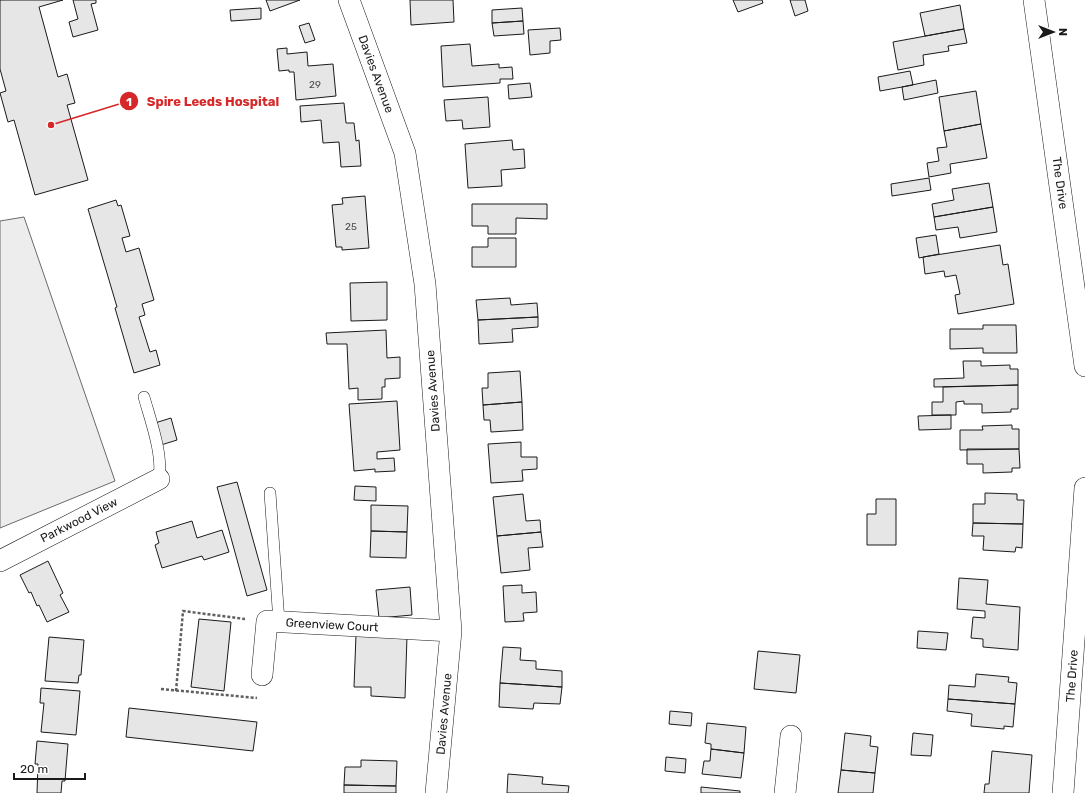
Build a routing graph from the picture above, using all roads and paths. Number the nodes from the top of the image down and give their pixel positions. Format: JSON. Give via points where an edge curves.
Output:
{"nodes":[{"id":1,"x":349,"y":0,"type":"edge"},
{"id":2,"x":1034,"y":0,"type":"edge"},
{"id":3,"x":1085,"y":366,"type":"edge"},
{"id":4,"x":144,"y":398,"type":"dead end"},
{"id":5,"x":159,"y":479,"type":"joint"},
{"id":6,"x":1085,"y":488,"type":"edge"},
{"id":7,"x":270,"y":493,"type":"dead end"},
{"id":8,"x":0,"y":561,"type":"edge"},
{"id":9,"x":273,"y":622,"type":"junction"},
{"id":10,"x":451,"y":631,"type":"junction"},
{"id":11,"x":262,"y":674,"type":"joint"},
{"id":12,"x":162,"y":689,"type":"dead end"},
{"id":13,"x":176,"y":690,"type":"junction"},
{"id":14,"x":791,"y":736,"type":"dead end"},
{"id":15,"x":436,"y":793,"type":"edge"},
{"id":16,"x":785,"y":793,"type":"edge"},
{"id":17,"x":1063,"y":793,"type":"edge"}],
"edges":[{"from":1,"to":10,"type":"street","name":"Davies Avenue","via":[[405,153],[425,284]]},
{"from":2,"to":3,"type":"street","name":"The Drive"},
{"from":4,"to":5,"type":"lane","via":[[159,453]]},
{"from":5,"to":8,"type":"street","name":"Parkwood View"},
{"from":6,"to":17,"type":"street","name":"The Drive"},
{"from":7,"to":9,"type":"lane"},
{"from":9,"to":10,"type":"street","name":"Greenview Court"},
{"from":9,"to":11,"type":"street"},
{"from":9,"to":13,"type":"path","via":[[183,611]]},
{"from":10,"to":15,"type":"street","name":"Davies Avenue"},
{"from":11,"to":13,"type":"path","via":[[259,698]]},
{"from":12,"to":13,"type":"path"},
{"from":14,"to":16,"type":"street"}]}
